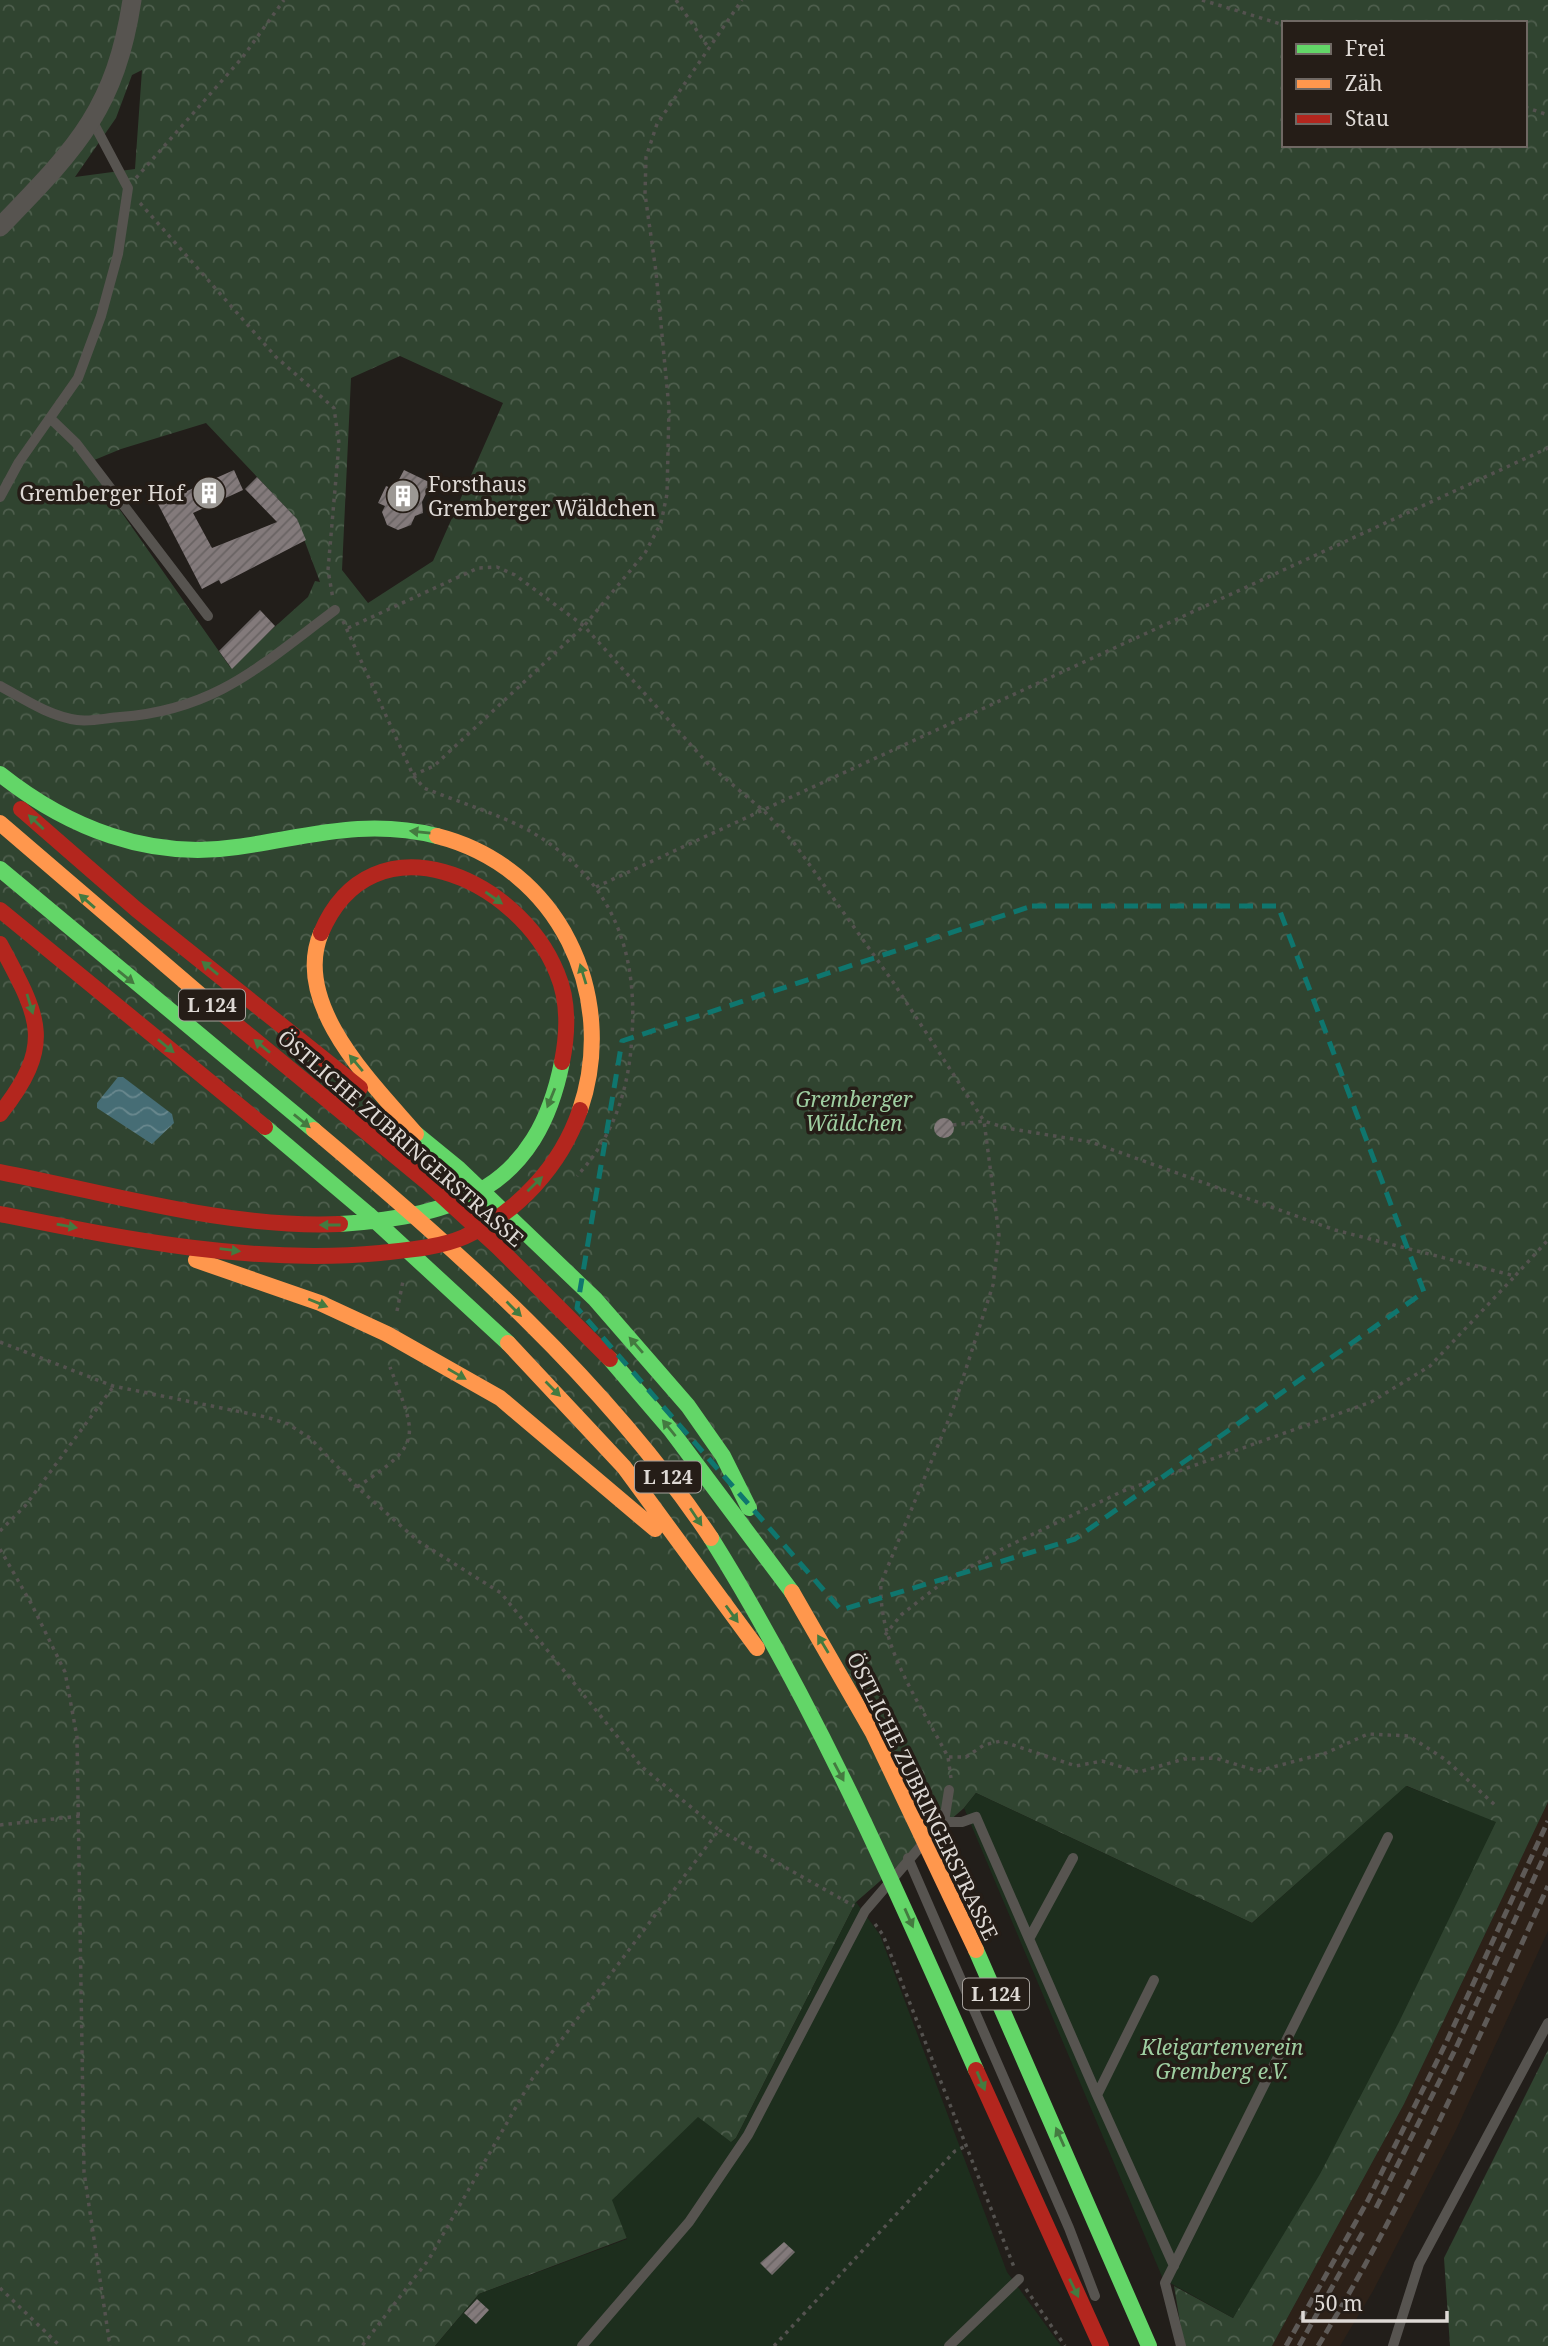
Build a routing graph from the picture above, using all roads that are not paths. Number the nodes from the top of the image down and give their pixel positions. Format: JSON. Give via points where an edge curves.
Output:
{"nodes":[{"id":1,"x":132,"y":0,"type":"edge"},
{"id":2,"x":93,"y":122,"type":"junction"},
{"id":3,"x":0,"y":227,"type":"edge"},
{"id":4,"x":52,"y":419,"type":"junction"},
{"id":5,"x":0,"y":496,"type":"edge"},
{"id":6,"x":335,"y":610,"type":"road end"},
{"id":7,"x":208,"y":616,"type":"dead end"},
{"id":8,"x":0,"y":686,"type":"edge"},
{"id":9,"x":0,"y":774,"type":"edge"},
{"id":10,"x":0,"y":790,"type":"edge"},
{"id":11,"x":0,"y":823,"type":"edge"},
{"id":12,"x":0,"y":869,"type":"edge"},
{"id":13,"x":0,"y":910,"type":"edge"},
{"id":14,"x":0,"y":944,"type":"edge"},
{"id":15,"x":0,"y":1114,"type":"edge"},
{"id":16,"x":416,"y":1134,"type":"junction"},
{"id":17,"x":0,"y":1172,"type":"edge"},
{"id":18,"x":0,"y":1214,"type":"edge"},
{"id":19,"x":138,"y":1239,"type":"junction"},
{"id":20,"x":692,"y":1559,"type":"junction"},
{"id":21,"x":785,"y":1580,"type":"junction"},
{"id":22,"x":819,"y":1732,"type":"junction"},
{"id":23,"x":949,"y":1790,"type":"road end"},
{"id":24,"x":944,"y":1822,"type":"junction"},
{"id":25,"x":1388,"y":1837,"type":"dead end"},
{"id":26,"x":908,"y":1858,"type":"junction"},
{"id":27,"x":1073,"y":1858,"type":"dead end"},
{"id":28,"x":1029,"y":1939,"type":"junction"},
{"id":29,"x":1154,"y":1980,"type":"dead end"},
{"id":30,"x":1548,"y":2023,"type":"edge"},
{"id":31,"x":1097,"y":2095,"type":"junction"},
{"id":32,"x":1174,"y":2266,"type":"junction"},
{"id":33,"x":1019,"y":2279,"type":"road end"},
{"id":34,"x":1101,"y":2311,"type":"dead end"},
{"id":35,"x":582,"y":2346,"type":"edge"},
{"id":36,"x":949,"y":2346,"type":"edge"},
{"id":37,"x":1101,"y":2346,"type":"edge"},
{"id":38,"x":1149,"y":2346,"type":"edge"},
{"id":39,"x":1181,"y":2346,"type":"edge"},
{"id":40,"x":1394,"y":2346,"type":"edge"}],
"edges":[{"from":1,"to":2,"type":"street","via":[[114,79]]},
{"from":2,"to":3,"type":"street","via":[[60,165]]},
{"from":2,"to":4,"type":"lane","via":[[128,188],[118,254],[101,316],[78,378]]},
{"from":4,"to":5,"type":"lane"},
{"from":4,"to":7,"type":"lane","via":[[76,443]]},
{"from":6,"to":8,"type":"lane","via":[[239,681],[194,704],[148,715],[79,721],[47,712]]},
{"from":19,"to":9,"type":"highway","one_way":true,"via":[[277,1256],[355,1255],[428,1246],[462,1237],[496,1219],[557,1160],[588,1088],[595,1036],[583,970],[554,914],[515,875],[479,851],[436,834],[369,827],[206,850],[156,846],[111,839],[69,820],[26,796]]},
{"from":16,"to":10,"type":"highway","one_way":true,"via":[[137,910]]},
{"from":21,"to":11,"type":"highway","name":"ÖSTLICHE ZUBRINGERSTRASSE","number":"L 124","one_way":true,"via":[[621,1370],[498,1247]]},
{"from":12,"to":22,"type":"highway","number":"L 124","one_way":true,"via":[[389,1192],[597,1392],[670,1479],[746,1591]]},
{"from":13,"to":20,"type":"highway","one_way":true,"via":[[435,1272],[577,1413]]},
{"from":14,"to":15,"type":"highway","one_way":true,"via":[[32,1004],[38,1046],[23,1085]]},
{"from":16,"to":17,"type":"highway","one_way":true,"via":[[344,1049],[322,999],[316,948],[333,909],[363,879],[401,867],[456,874],[499,901],[529,931],[558,973],[568,1022],[562,1071],[530,1144],[512,1168],[476,1196],[416,1215],[331,1226],[254,1221]]},
{"from":21,"to":16,"type":"highway","one_way":true,"via":[[723,1456],[688,1406],[595,1299]]},
{"from":18,"to":19,"type":"highway","one_way":true},
{"from":19,"to":20,"type":"highway","one_way":true,"via":[[320,1303],[393,1337],[500,1398]]},
{"from":20,"to":22,"type":"highway","one_way":true},
{"from":38,"to":21,"type":"highway","name":"ÖSTLICHE ZUBRINGERSTRASSE","number":"L 124","one_way":true,"via":[[967,1927],[837,1667]]},
{"from":22,"to":37,"type":"highway","number":"L 124","one_way":true,"via":[[860,1811]]},
{"from":23,"to":24,"type":"lane"},
{"from":24,"to":26,"type":"lane"},
{"from":24,"to":28,"type":"lane","via":[[976,1817]]},
{"from":25,"to":32,"type":"lane"},
{"from":26,"to":34,"type":"lane"},
{"from":26,"to":35,"type":"lane","via":[[865,1911],[748,2136],[689,2222]]},
{"from":27,"to":28,"type":"lane"},
{"from":28,"to":31,"type":"lane"},
{"from":29,"to":31,"type":"lane"},
{"from":30,"to":40,"type":"lane","via":[[1419,2264]]},
{"from":31,"to":32,"type":"lane"},
{"from":32,"to":39,"type":"lane","via":[[1164,2291]]},
{"from":33,"to":36,"type":"lane"}]}
